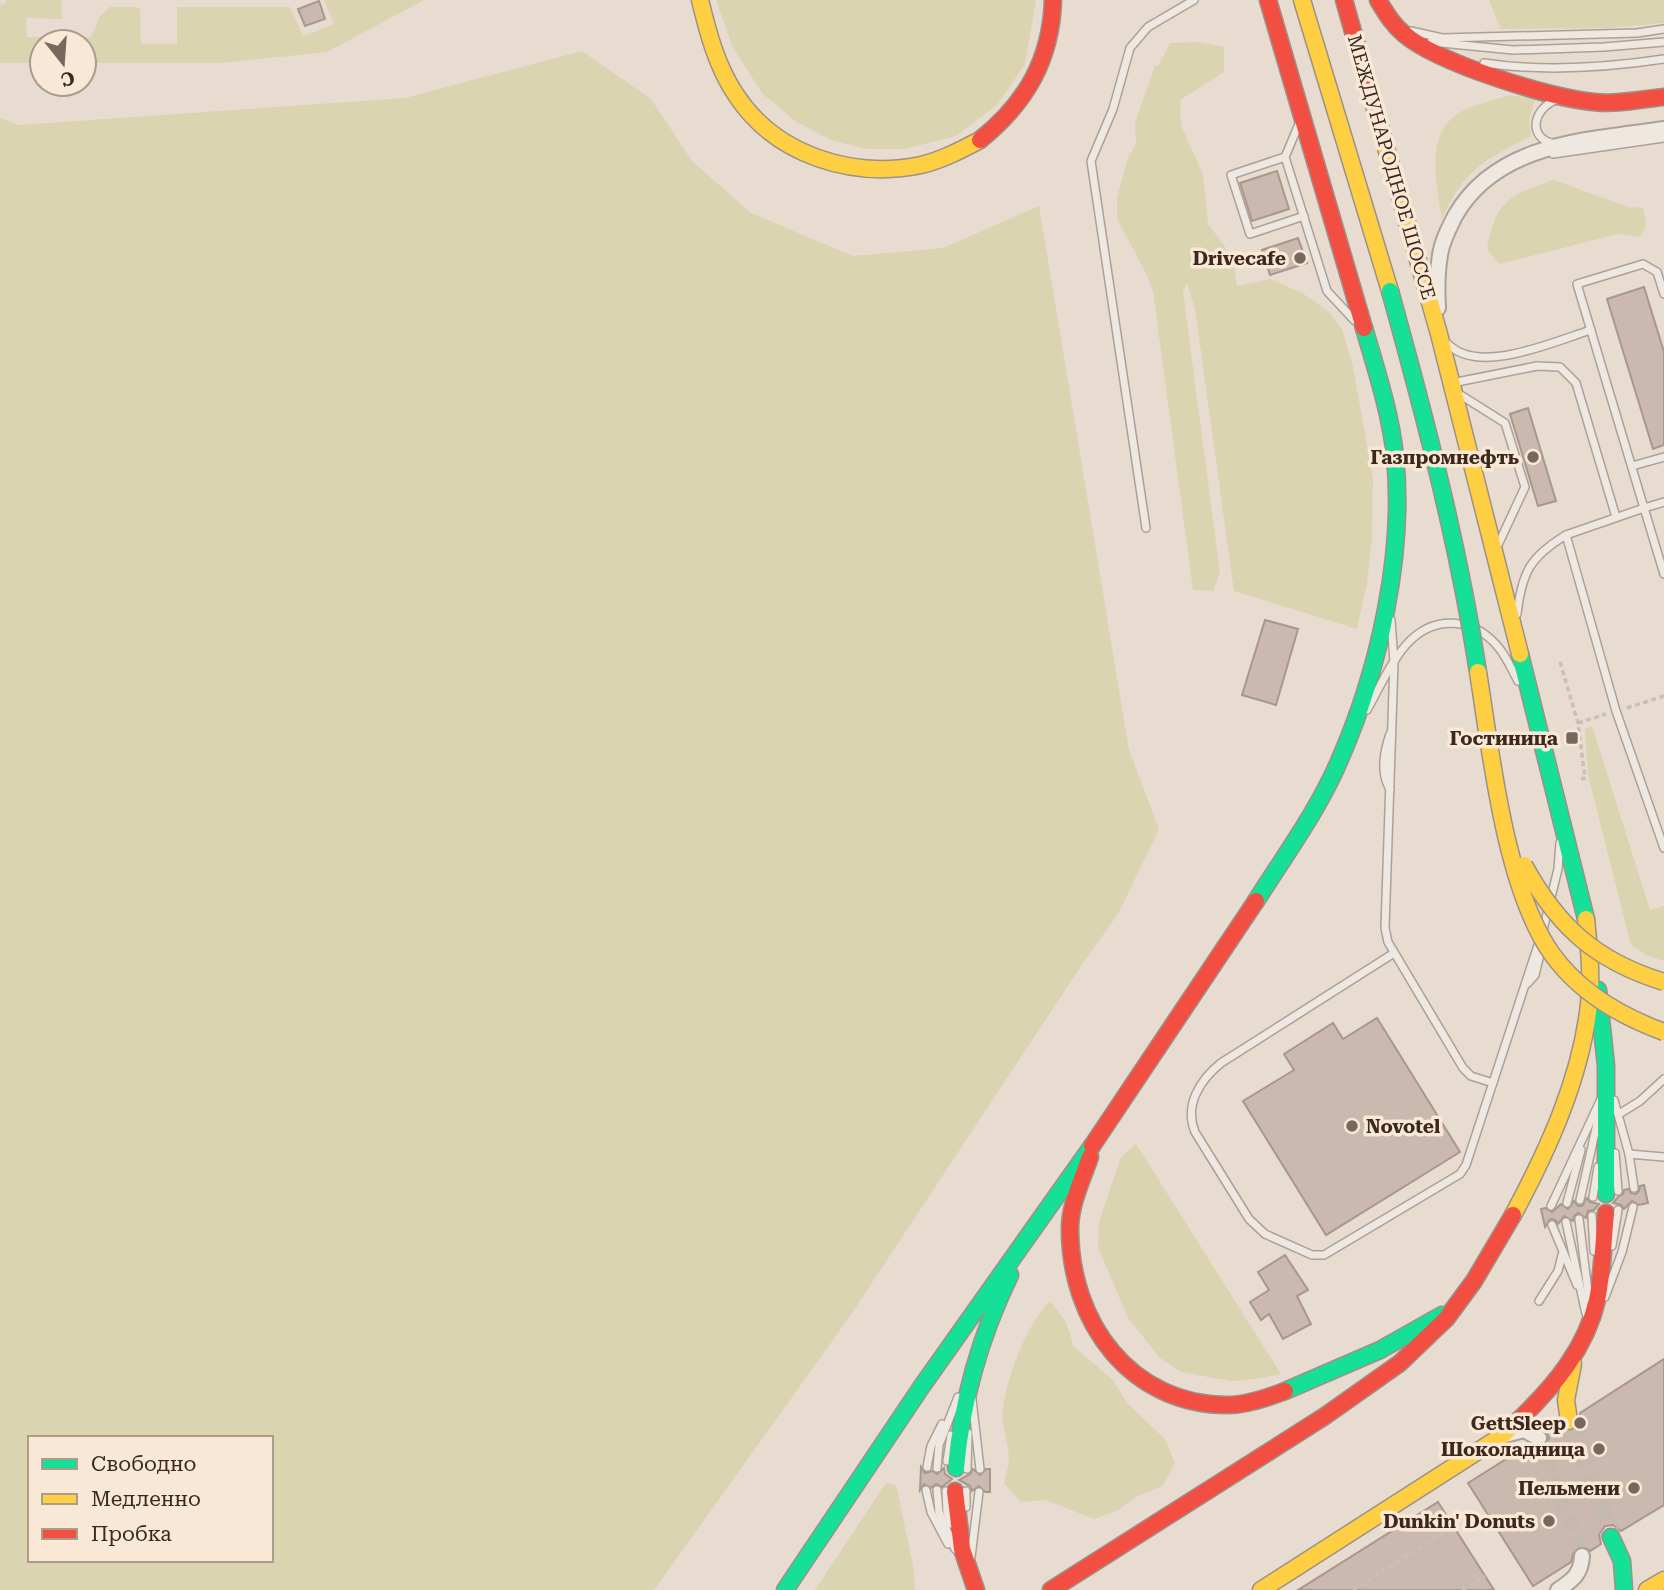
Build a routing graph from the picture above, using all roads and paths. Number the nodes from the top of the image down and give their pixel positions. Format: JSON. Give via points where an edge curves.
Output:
{"nodes":[{"id":1,"x":700,"y":0,"type":"edge"},
{"id":2,"x":1053,"y":0,"type":"edge"},
{"id":3,"x":1194,"y":0,"type":"edge"},
{"id":4,"x":1268,"y":0,"type":"edge"},
{"id":5,"x":1302,"y":0,"type":"edge"},
{"id":6,"x":1344,"y":0,"type":"edge"},
{"id":7,"x":1378,"y":0,"type":"edge"},
{"id":8,"x":1664,"y":29,"type":"edge"},
{"id":9,"x":1399,"y":30,"type":"junction"},
{"id":10,"x":1664,"y":42,"type":"edge"},
{"id":11,"x":1442,"y":56,"type":"junction"},
{"id":12,"x":1664,"y":60,"type":"edge"},
{"id":13,"x":1664,"y":97,"type":"edge"},
{"id":14,"x":1563,"y":98,"type":"junction"},
{"id":15,"x":1303,"y":117,"type":"junction"},
{"id":16,"x":1664,"y":129,"type":"edge"},
{"id":17,"x":1664,"y":138,"type":"edge"},
{"id":18,"x":1560,"y":144,"type":"junction"},
{"id":19,"x":1285,"y":157,"type":"junction"},
{"id":20,"x":1508,"y":164,"type":"junction"},
{"id":21,"x":1304,"y":216,"type":"junction"},
{"id":22,"x":1664,"y":294,"type":"edge"},
{"id":23,"x":1591,"y":330,"type":"junction"},
{"id":24,"x":1365,"y":332,"type":"junction"},
{"id":25,"x":1439,"y":334,"type":"junction"},
{"id":26,"x":1451,"y":387,"type":"junction"},
{"id":27,"x":1664,"y":457,"type":"edge"},
{"id":28,"x":1632,"y":467,"type":"junction"},
{"id":29,"x":1664,"y":502,"type":"edge"},
{"id":30,"x":1644,"y":508,"type":"junction"},
{"id":31,"x":1616,"y":517,"type":"junction"},
{"id":32,"x":1146,"y":528,"type":"dead end"},
{"id":33,"x":1566,"y":535,"type":"junction"},
{"id":34,"x":1494,"y":555,"type":"junction"},
{"id":35,"x":1664,"y":574,"type":"edge"},
{"id":36,"x":1389,"y":592,"type":"junction"},
{"id":37,"x":1515,"y":632,"type":"junction"},
{"id":38,"x":1394,"y":662,"type":"junction"},
{"id":39,"x":1560,"y":662,"type":"dead end"},
{"id":40,"x":1664,"y":696,"type":"edge"},
{"id":41,"x":1616,"y":711,"type":"junction"},
{"id":42,"x":1534,"y":713,"type":"junction"},
{"id":43,"x":1578,"y":723,"type":"junction"},
{"id":44,"x":1340,"y":760,"type":"junction"},
{"id":45,"x":1581,"y":779,"type":"dead end"},
{"id":46,"x":1501,"y":805,"type":"junction"},
{"id":47,"x":1559,"y":813,"type":"junction"},
{"id":48,"x":1664,"y":848,"type":"edge"},
{"id":49,"x":1586,"y":916,"type":"junction"},
{"id":50,"x":1394,"y":953,"type":"junction"},
{"id":51,"x":1664,"y":982,"type":"edge"},
{"id":52,"x":1664,"y":1032,"type":"edge"},
{"id":53,"x":1664,"y":1079,"type":"edge"},
{"id":54,"x":1493,"y":1083,"type":"junction"},
{"id":55,"x":1609,"y":1100,"type":"junction"},
{"id":56,"x":1587,"y":1129,"type":"junction"},
{"id":57,"x":1094,"y":1142,"type":"junction"},
{"id":58,"x":1629,"y":1154,"type":"junction"},
{"id":59,"x":1664,"y":1157,"type":"edge"},
{"id":60,"x":1634,"y":1188,"type":"dead end"},
{"id":61,"x":1606,"y":1194,"type":"dead end"},
{"id":62,"x":1580,"y":1200,"type":"dead end"},
{"id":63,"x":1567,"y":1203,"type":"dead end"},
{"id":64,"x":1551,"y":1206,"type":"dead end"},
{"id":65,"x":1633,"y":1207,"type":"dead end"},
{"id":66,"x":1605,"y":1213,"type":"dead end"},
{"id":67,"x":1579,"y":1219,"type":"dead end"},
{"id":68,"x":1566,"y":1222,"type":"dead end"},
{"id":69,"x":1552,"y":1225,"type":"dead end"},
{"id":70,"x":1033,"y":1230,"type":"junction"},
{"id":71,"x":1563,"y":1253,"type":"junction"},
{"id":72,"x":1539,"y":1301,"type":"dead end"},
{"id":73,"x":1591,"y":1301,"type":"junction"},
{"id":74,"x":1454,"y":1307,"type":"junction"},
{"id":75,"x":1587,"y":1332,"type":"junction"},
{"id":76,"x":1576,"y":1352,"type":"junction"},
{"id":77,"x":969,"y":1378,"type":"junction"},
{"id":78,"x":959,"y":1404,"type":"junction"},
{"id":79,"x":1569,"y":1421,"type":"tunnel mouth"},
{"id":80,"x":1500,"y":1437,"type":"junction"},
{"id":81,"x":1539,"y":1438,"type":"dead end"},
{"id":82,"x":927,"y":1467,"type":"dead end"},
{"id":83,"x":937,"y":1468,"type":"dead end"},
{"id":84,"x":957,"y":1468,"type":"dead end"},
{"id":85,"x":980,"y":1469,"type":"dead end"},
{"id":86,"x":926,"y":1490,"type":"dead end"},
{"id":87,"x":937,"y":1490,"type":"dead end"},
{"id":88,"x":956,"y":1491,"type":"dead end"},
{"id":89,"x":979,"y":1492,"type":"dead end"},
{"id":90,"x":1454,"y":1526,"type":"dead end"},
{"id":91,"x":1611,"y":1537,"type":"tunnel mouth"},
{"id":92,"x":1582,"y":1556,"type":"dead end"},
{"id":93,"x":964,"y":1559,"type":"junction"},
{"id":94,"x":1485,"y":1576,"type":"dead end"},
{"id":95,"x":1664,"y":1580,"type":"edge"},
{"id":96,"x":1625,"y":1587,"type":"edge"},
{"id":97,"x":785,"y":1590,"type":"edge"},
{"id":98,"x":976,"y":1590,"type":"edge"},
{"id":99,"x":1051,"y":1590,"type":"edge"},
{"id":100,"x":1261,"y":1590,"type":"edge"},
{"id":101,"x":1353,"y":1590,"type":"edge"},
{"id":102,"x":1462,"y":1590,"type":"edge"},
{"id":103,"x":1558,"y":1590,"type":"edge"},
{"id":104,"x":1647,"y":1590,"type":"edge"}],
"edges":[{"from":1,"to":2,"type":"main road","via":[[719,61],[738,98],[789,146],[856,170],[901,169],[940,160],[985,138],[1018,108],[1036,77]]},
{"from":3,"to":32,"type":"lane","via":[[1147,27],[1130,48],[1113,109],[1091,161]]},
{"from":4,"to":15,"type":"main road"},
{"from":5,"to":46,"type":"main road","bridge":true,"via":[[1430,440],[1456,550]]},
{"from":6,"to":25,"type":"main road","name":"МЕЖДУНАРОДНОЕ ШОССЕ"},
{"from":7,"to":9,"type":"main road"},
{"from":8,"to":9,"type":"lane","via":[[1442,38]]},
{"from":9,"to":10,"type":"lane","via":[[1439,44],[1513,50]]},
{"from":9,"to":11,"type":"main road"},
{"from":11,"to":12,"type":"lane","via":[[1515,68]]},
{"from":11,"to":14,"type":"main road"},
{"from":13,"to":14,"type":"main road","via":[[1598,103]]},
{"from":14,"to":18,"type":"lane","via":[[1544,105],[1536,128],[1548,143]]},
{"from":15,"to":19,"type":"lane"},
{"from":15,"to":24,"type":"main road"},
{"from":16,"to":18,"type":"street"},
{"from":17,"to":20,"type":"lane"},
{"from":18,"to":20,"type":"street"},
{"from":19,"to":21,"type":"lane"},
{"from":19,"to":21,"type":"lane","via":[[1231,175],[1250,234]]},
{"from":20,"to":25,"type":"street","via":[[1475,188],[1448,228],[1437,282]]},
{"from":21,"to":24,"type":"lane","via":[[1327,291]]},
{"from":22,"to":23,"type":"lane","via":[[1657,272],[1643,264],[1577,284]]},
{"from":23,"to":25,"type":"lane","via":[[1488,359],[1453,349]]},
{"from":23,"to":28,"type":"lane"},
{"from":24,"to":36,"type":"main road","via":[[1395,456],[1398,524]]},
{"from":25,"to":26,"type":"main road","name":"МЕЖДУНАРОДНОЕ ШОССЕ"},
{"from":26,"to":31,"type":"lane","via":[[1537,366],[1560,367],[1576,383]]},
{"from":26,"to":34,"type":"main road","name":"МЕЖДУНАРОДНОЕ ШОССЕ"},
{"from":26,"to":34,"type":"lane","via":[[1505,423],[1525,487]]},
{"from":27,"to":28,"type":"lane"},
{"from":28,"to":30,"type":"lane"},
{"from":29,"to":30,"type":"lane"},
{"from":30,"to":31,"type":"lane"},
{"from":30,"to":35,"type":"lane"},
{"from":31,"to":33,"type":"lane"},
{"from":33,"to":37,"type":"lane","via":[[1544,548],[1530,565],[1520,586]]},
{"from":33,"to":41,"type":"lane"},
{"from":34,"to":37,"type":"main road","name":"МЕЖДУНАРОДНОЕ ШОССЕ"},
{"from":36,"to":38,"type":"lane"},
{"from":36,"to":44,"type":"main road","via":[[1375,656]]},
{"from":37,"to":42,"type":"main road","name":"МЕЖДУНАРОДНОЕ ШОССЕ"},
{"from":38,"to":42,"type":"lane","via":[[1411,640],[1429,627],[1456,622],[1470,626],[1498,647]]},
{"from":38,"to":44,"type":"lane"},
{"from":38,"to":50,"type":"lane","via":[[1385,928]]},
{"from":39,"to":43,"type":"path"},
{"from":40,"to":41,"type":"path"},
{"from":41,"to":43,"type":"path"},
{"from":41,"to":48,"type":"lane"},
{"from":42,"to":47,"type":"main road","name":"МЕЖДУНАРОДНОЕ ШОССЕ"},
{"from":43,"to":45,"type":"path","via":[[1585,778]]},
{"from":44,"to":57,"type":"main road","via":[[1242,925]]},
{"from":46,"to":51,"type":"main road","bridge":true,"via":[[1538,893],[1558,920],[1606,959]]},
{"from":46,"to":52,"type":"main road","bridge":true,"via":[[1529,911],[1557,959],[1596,999],[1631,1020]]},
{"from":47,"to":49,"type":"main road","name":"МЕЖДУНАРОДНОЕ ШОССЕ"},
{"from":47,"to":54,"type":"lane","via":[[1558,869],[1543,931]]},
{"from":49,"to":55,"type":"main road"},
{"from":49,"to":74,"type":"main road","via":[[1589,1006],[1571,1086],[1517,1207]]},
{"from":50,"to":54,"type":"lane","via":[[1463,1068],[1471,1076]]},
{"from":50,"to":54,"type":"lane","via":[[1205,1076],[1190,1119],[1249,1219],[1265,1234],[1312,1255],[1324,1255],[1460,1174]]},
{"from":53,"to":55,"type":"lane","via":[[1640,1101]]},
{"from":55,"to":56,"type":"lane"},
{"from":55,"to":58,"type":"lane"},
{"from":55,"to":61,"type":"main road"},
{"from":55,"to":62,"type":"lane"},
{"from":56,"to":63,"type":"lane"},
{"from":56,"to":64,"type":"lane"},
{"from":57,"to":70,"type":"main road"},
{"from":57,"to":74,"type":"main road","via":[[1070,1227],[1077,1286],[1094,1327],[1117,1360],[1168,1395],[1208,1405],[1250,1403],[1416,1332]]},
{"from":58,"to":59,"type":"lane"},
{"from":58,"to":60,"type":"lane"},
{"from":65,"to":75,"type":"lane","via":[[1604,1301]]},
{"from":66,"to":73,"type":"main road"},
{"from":67,"to":75,"type":"lane","via":[[1589,1301]]},
{"from":68,"to":73,"type":"lane"},
{"from":69,"to":71,"type":"lane"},
{"from":70,"to":77,"type":"main road","via":[[996,1304]]},
{"from":70,"to":97,"type":"main road"},
{"from":71,"to":72,"type":"lane","via":[[1558,1271]]},
{"from":71,"to":73,"type":"lane"},
{"from":73,"to":75,"type":"main road"},
{"from":74,"to":99,"type":"main road","via":[[1420,1346],[1349,1402]]},
{"from":75,"to":76,"type":"main road"},
{"from":76,"to":79,"type":"main road","via":[[1566,1400]]},
{"from":76,"to":80,"type":"main road","via":[[1535,1406]]},
{"from":77,"to":78,"type":"main road"},
{"from":77,"to":85,"type":"lane"},
{"from":78,"to":82,"type":"lane","via":[[931,1446]]},
{"from":78,"to":83,"type":"lane","via":[[939,1446]]},
{"from":78,"to":84,"type":"main road"},
{"from":80,"to":81,"type":"street","via":[[1524,1430]]},
{"from":80,"to":100,"type":"main road"},
{"from":86,"to":93,"type":"lane","via":[[940,1532]]},
{"from":87,"to":93,"type":"lane","via":[[939,1512]]},
{"from":88,"to":93,"type":"main road"},
{"from":89,"to":93,"type":"lane"},
{"from":90,"to":101,"type":"path"},
{"from":91,"to":96,"type":"main road","via":[[1622,1561]]},
{"from":92,"to":103,"type":"street","via":[[1574,1580]]},
{"from":93,"to":98,"type":"main road"},
{"from":94,"to":102,"type":"path"},
{"from":95,"to":104,"type":"main road"}]}
